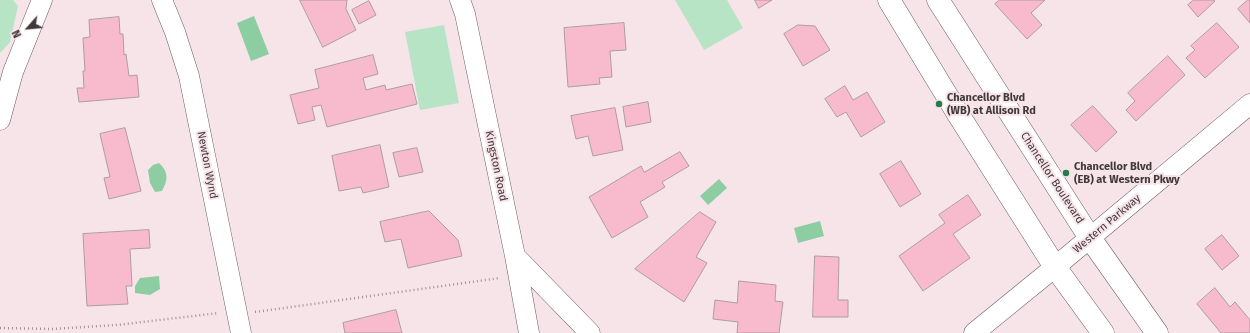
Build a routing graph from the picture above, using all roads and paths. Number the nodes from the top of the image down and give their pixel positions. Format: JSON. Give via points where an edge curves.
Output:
{"nodes":[{"id":1,"x":42,"y":0,"type":"edge"},
{"id":2,"x":162,"y":0,"type":"edge"},
{"id":3,"x":460,"y":0,"type":"edge"},
{"id":4,"x":890,"y":0,"type":"edge"},
{"id":5,"x":938,"y":0,"type":"edge"},
{"id":6,"x":1250,"y":104,"type":"edge"},
{"id":7,"x":0,"y":120,"type":"edge"},
{"id":8,"x":1090,"y":238,"type":"junction"},
{"id":9,"x":515,"y":256,"type":"junction"},
{"id":10,"x":1055,"y":267,"type":"junction"},
{"id":11,"x":518,"y":276,"type":"junction"},
{"id":12,"x":239,"y":324,"type":"edge"},
{"id":13,"x":0,"y":328,"type":"edge"},
{"id":14,"x":529,"y":333,"type":"edge"},
{"id":15,"x":590,"y":333,"type":"edge"},
{"id":16,"x":974,"y":333,"type":"edge"},
{"id":17,"x":1103,"y":333,"type":"edge"},
{"id":18,"x":1157,"y":333,"type":"edge"}],
"edges":[{"from":1,"to":7,"type":"street","via":[[13,72]]},
{"from":2,"to":12,"type":"street","name":"Newton Wynd","via":[[176,32],[189,76]]},
{"from":3,"to":9,"type":"street","name":"Kingston Road"},
{"from":4,"to":10,"type":"main road","via":[[958,114]]},
{"from":5,"to":8,"type":"main road","name":"Chancellor Boulevard"},
{"from":6,"to":8,"type":"street","name":"Western Parkway"},
{"from":8,"to":10,"type":"street","name":"Western Parkway"},
{"from":8,"to":18,"type":"main road","name":"Chancellor Boulevard"},
{"from":9,"to":11,"type":"street","name":"Kingston Road"},
{"from":9,"to":15,"type":"street"},
{"from":10,"to":16,"type":"street","name":"Western Parkway"},
{"from":10,"to":17,"type":"main road"},
{"from":11,"to":12,"type":"path"},
{"from":11,"to":14,"type":"street","name":"Kingston Road"},
{"from":12,"to":13,"type":"path","via":[[219,313],[117,325]]}]}
